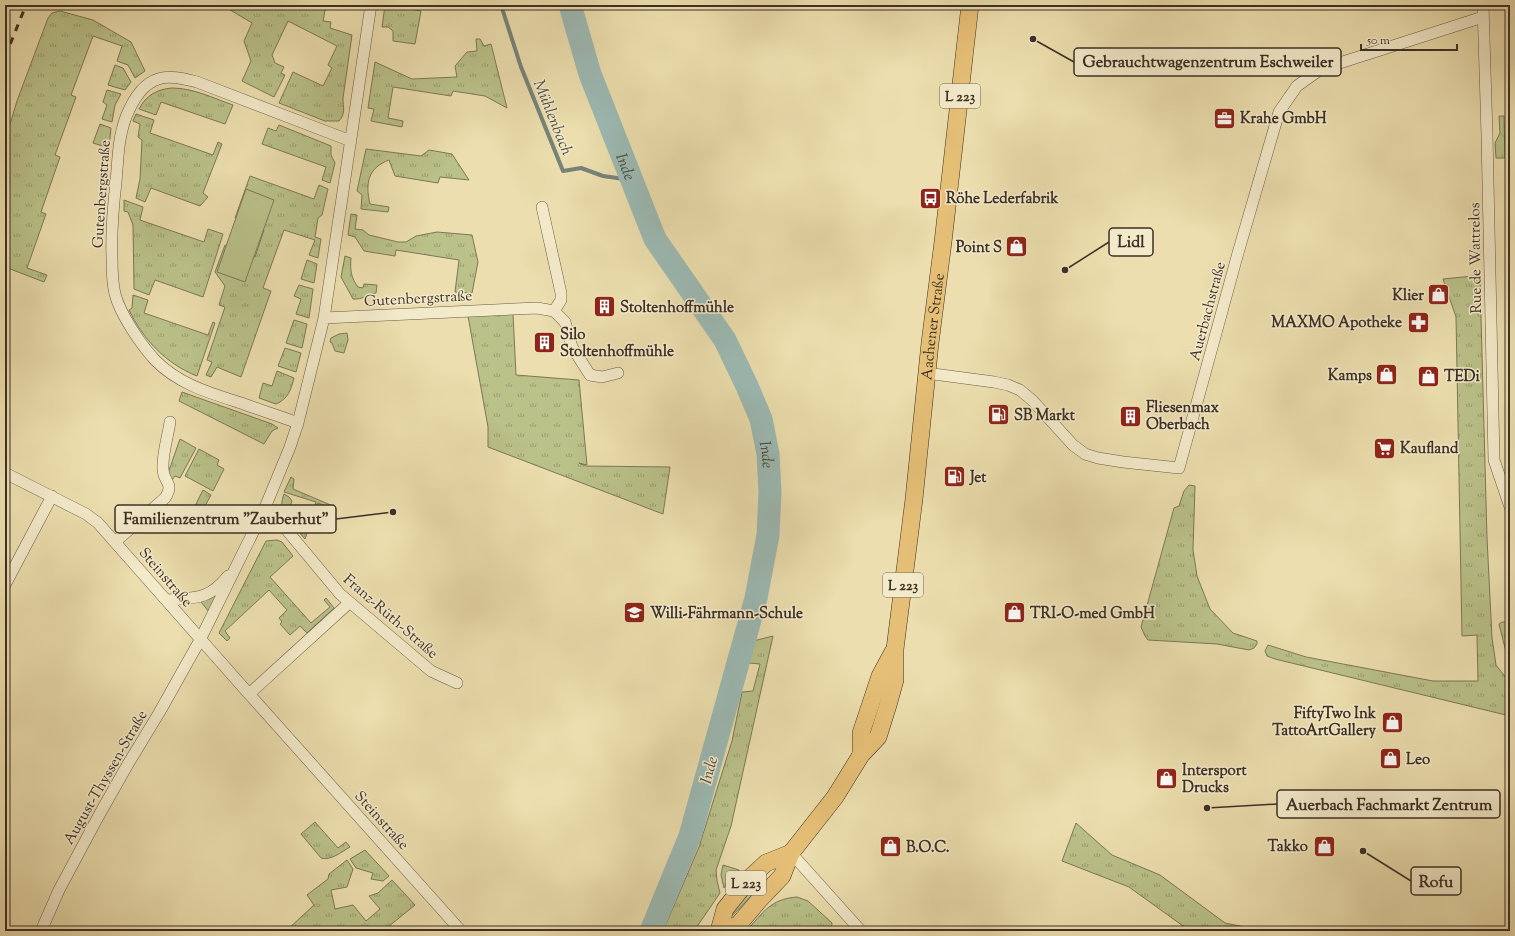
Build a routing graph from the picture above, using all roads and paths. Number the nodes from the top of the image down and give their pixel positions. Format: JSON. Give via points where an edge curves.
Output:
{"nodes":[{"id":1,"x":371,"y":5,"type":"edge"},
{"id":2,"x":970,"y":5,"type":"edge"},
{"id":3,"x":1483,"y":5,"type":"edge"},
{"id":4,"x":1483,"y":17,"type":"junction"},
{"id":5,"x":351,"y":141,"type":"junction"},
{"id":6,"x":542,"y":207,"type":"dead end"},
{"id":7,"x":554,"y":311,"type":"junction"},
{"id":8,"x":324,"y":318,"type":"junction"},
{"id":9,"x":618,"y":373,"type":"dead end"},
{"id":10,"x":926,"y":373,"type":"junction"},
{"id":11,"x":170,"y":422,"type":"dead end"},
{"id":12,"x":298,"y":423,"type":"junction"},
{"id":13,"x":5,"y":473,"type":"edge"},
{"id":14,"x":52,"y":496,"type":"junction"},
{"id":15,"x":1510,"y":507,"type":"edge"},
{"id":16,"x":264,"y":510,"type":"junction"},
{"id":17,"x":115,"y":542,"type":"junction"},
{"id":18,"x":239,"y":562,"type":"junction"},
{"id":19,"x":5,"y":585,"type":"edge"},
{"id":20,"x":167,"y":600,"type":"junction"},
{"id":21,"x":349,"y":602,"type":"junction"},
{"id":22,"x":200,"y":640,"type":"junction"},
{"id":23,"x":457,"y":683,"type":"dead end"},
{"id":24,"x":249,"y":694,"type":"junction"},
{"id":25,"x":790,"y":853,"type":"junction"},
{"id":26,"x":41,"y":931,"type":"edge"},
{"id":27,"x":461,"y":931,"type":"edge"},
{"id":28,"x":719,"y":931,"type":"edge"},
{"id":29,"x":861,"y":931,"type":"edge"}],
"edges":[{"from":1,"to":5,"type":"street"},
{"from":2,"to":10,"type":"main road","name":"Aachener Straße","number":"L 223"},
{"from":3,"to":4,"type":"street","name":"Rue de Wattrelos"},
{"from":4,"to":10,"type":"street","name":"Auerbachstraße","via":[[1321,69],[1297,86],[1279,112],[1180,468],[1123,462],[1084,454],[1020,390],[994,382]]},
{"from":4,"to":15,"type":"street","name":"Rue de Wattrelos","via":[[1494,460]]},
{"from":5,"to":8,"type":"street"},
{"from":5,"to":12,"type":"street","name":"Gutenbergstraße","via":[[197,82],[173,77],[159,79],[140,93],[126,117],[120,139],[111,230],[112,272],[114,292],[125,317],[145,348],[170,373],[209,392]]},
{"from":6,"to":7,"type":"street","via":[[561,293],[561,300]]},
{"from":7,"to":8,"type":"street","name":"Gutenbergstraße","via":[[537,308]]},
{"from":7,"to":9,"type":"street","via":[[565,322],[572,347],[590,375],[602,377]]},
{"from":8,"to":12,"type":"street"},
{"from":10,"to":25,"type":"main road","name":"Aachener Straße","number":"L 223","via":[[914,500],[895,649],[894,680],[878,737],[861,755],[835,797]]},
{"from":11,"to":17,"type":"street","via":[[163,471],[170,492]]},
{"from":12,"to":16,"type":"street"},
{"from":13,"to":14,"type":"street","name":"Steinstraße"},
{"from":14,"to":17,"type":"street","name":"Steinstraße","via":[[86,514]]},
{"from":14,"to":19,"type":"street"},
{"from":16,"to":18,"type":"street"},
{"from":16,"to":21,"type":"street","name":"Franz-Rüth-Straße","via":[[280,522]]},
{"from":17,"to":20,"type":"street","name":"Steinstraße"},
{"from":18,"to":20,"type":"street","via":[[213,592],[196,598]]},
{"from":18,"to":22,"type":"street"},
{"from":20,"to":22,"type":"street","name":"Steinstraße"},
{"from":21,"to":23,"type":"street","name":"Franz-Rüth-Straße","via":[[431,671]]},
{"from":21,"to":24,"type":"street"},
{"from":22,"to":24,"type":"street","name":"Steinstraße"},
{"from":22,"to":26,"type":"street","name":"August-Thyssen-Straße","via":[[102,811],[59,890]]},
{"from":24,"to":27,"type":"street","name":"Steinstraße"},
{"from":25,"to":28,"type":"main road","number":"L 223","via":[[782,876],[738,925]]},
{"from":25,"to":29,"type":"street"}]}
